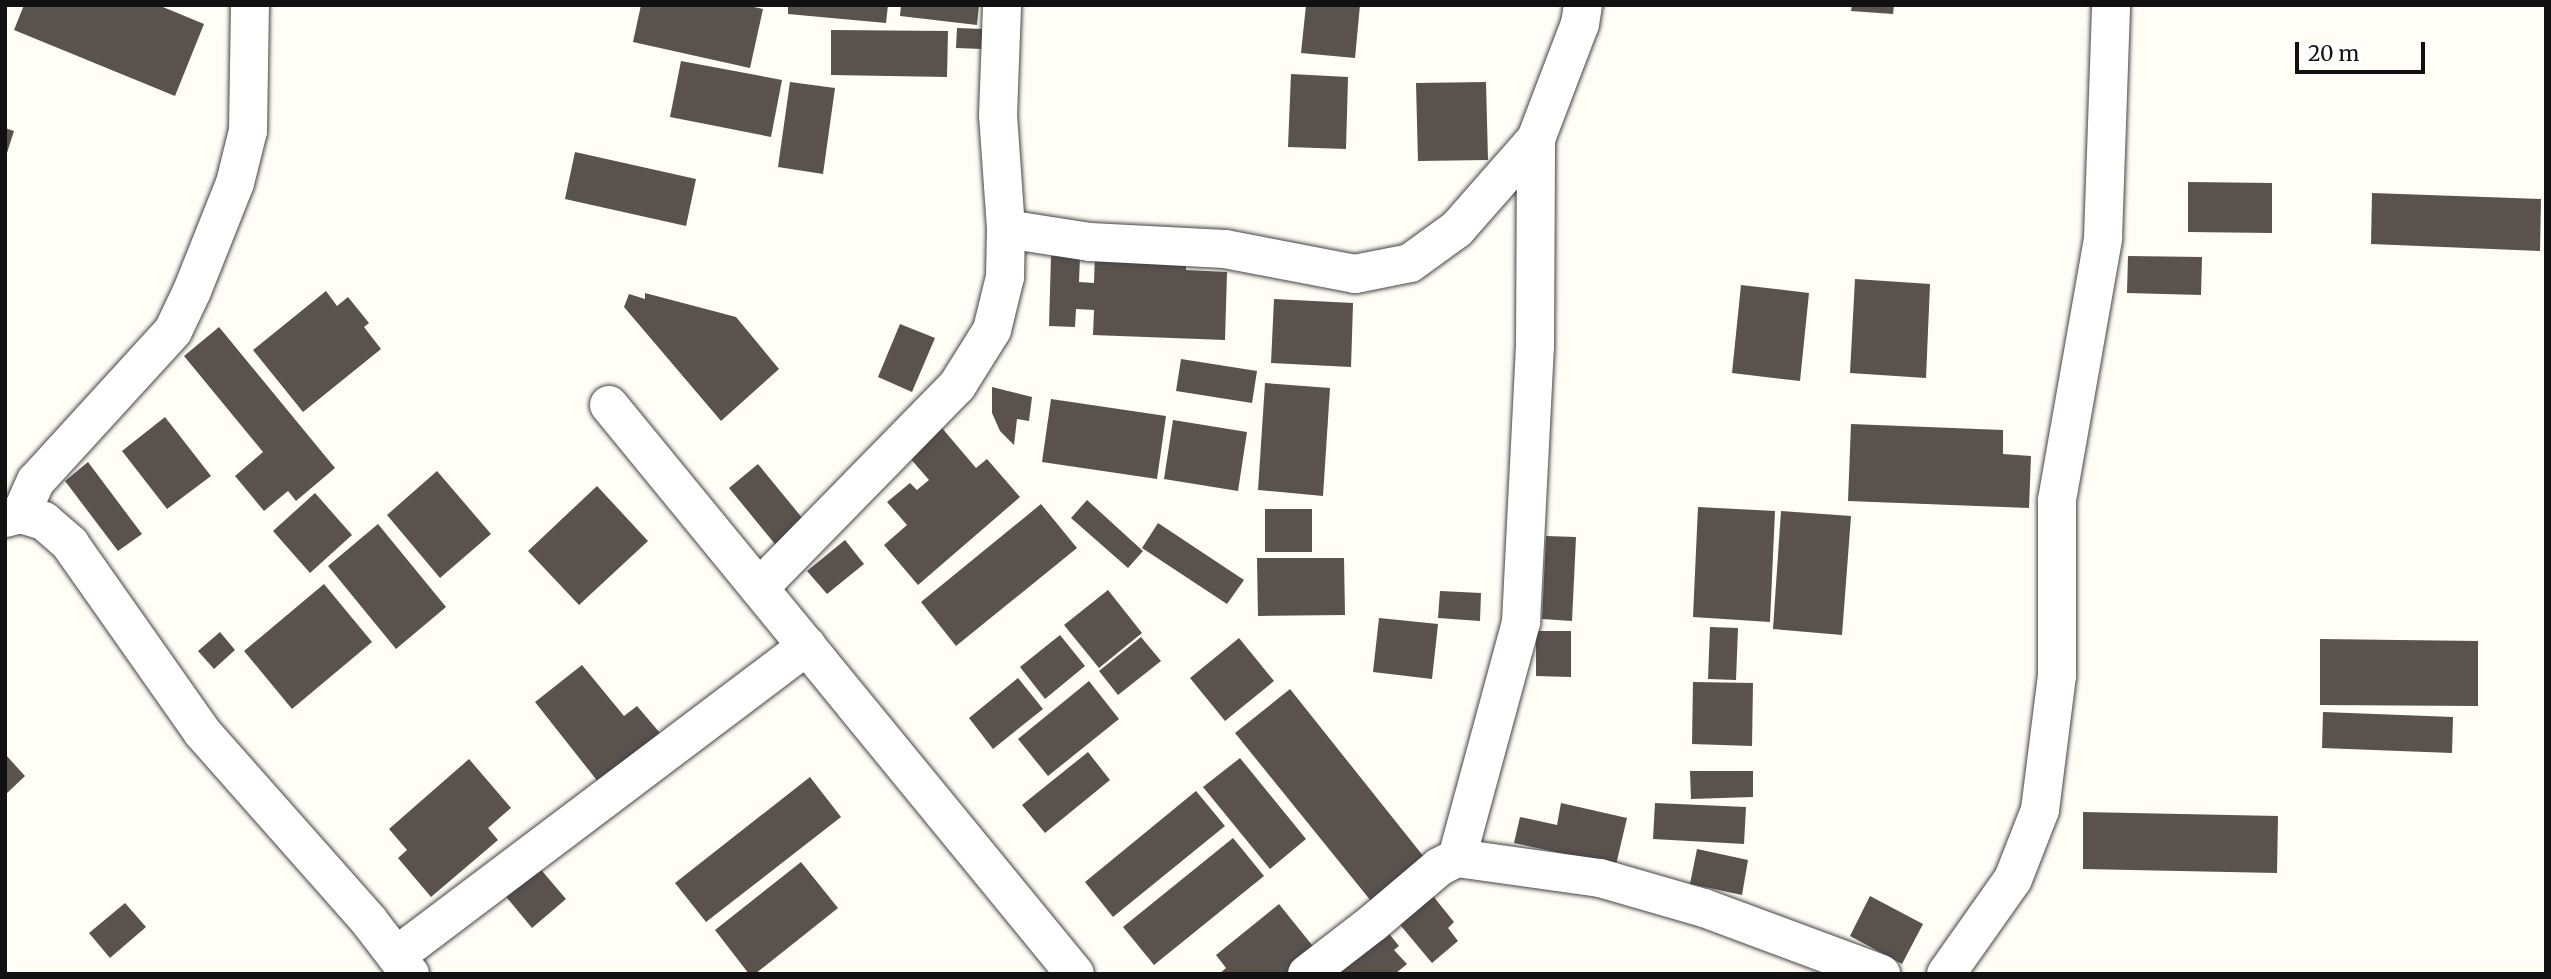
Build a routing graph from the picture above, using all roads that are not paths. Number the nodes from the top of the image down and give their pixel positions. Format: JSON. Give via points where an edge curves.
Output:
{"nodes":[{"id":1,"x":250,"y":5,"type":"edge"},
{"id":2,"x":1002,"y":5,"type":"edge"},
{"id":3,"x":1583,"y":5,"type":"edge"},
{"id":4,"x":2111,"y":5,"type":"edge"},
{"id":5,"x":1536,"y":139,"type":"junction"},
{"id":6,"x":1006,"y":229,"type":"junction"},
{"id":7,"x":609,"y":405,"type":"dead end"},
{"id":8,"x":13,"y":516,"type":"edge"},
{"id":9,"x":759,"y":588,"type":"junction"},
{"id":10,"x":807,"y":646,"type":"junction"},
{"id":11,"x":1457,"y":858,"type":"junction"},
{"id":12,"x":403,"y":965,"type":"edge"},
{"id":13,"x":1074,"y":974,"type":"edge"},
{"id":14,"x":1307,"y":974,"type":"edge"},
{"id":15,"x":1881,"y":974,"type":"edge"},
{"id":16,"x":1946,"y":974,"type":"edge"}],
"edges":[{"from":1,"to":8,"type":"street","via":[[248,131],[231,194],[192,291],[173,331],[36,481]]},
{"from":2,"to":6,"type":"street","via":[[998,116]]},
{"from":3,"to":5,"type":"street"},
{"from":4,"to":16,"type":"street","via":[[2103,238],[2057,500],[2057,676],[2040,810],[2013,879]]},
{"from":5,"to":6,"type":"street","via":[[1457,229],[1410,263],[1355,274],[1226,248],[1090,242]]},
{"from":5,"to":11,"type":"street","via":[[1535,346],[1521,622]]},
{"from":6,"to":9,"type":"street","via":[[1005,277],[992,330],[957,386]]},
{"from":7,"to":9,"type":"street"},
{"from":8,"to":12,"type":"street","via":[[44,521],[70,544],[202,732]]},
{"from":9,"to":10,"type":"street"},
{"from":10,"to":12,"type":"street"},
{"from":10,"to":13,"type":"street"},
{"from":11,"to":14,"type":"street","via":[[1439,867]]},
{"from":11,"to":15,"type":"street","via":[[1600,878],[1704,908]]}]}
